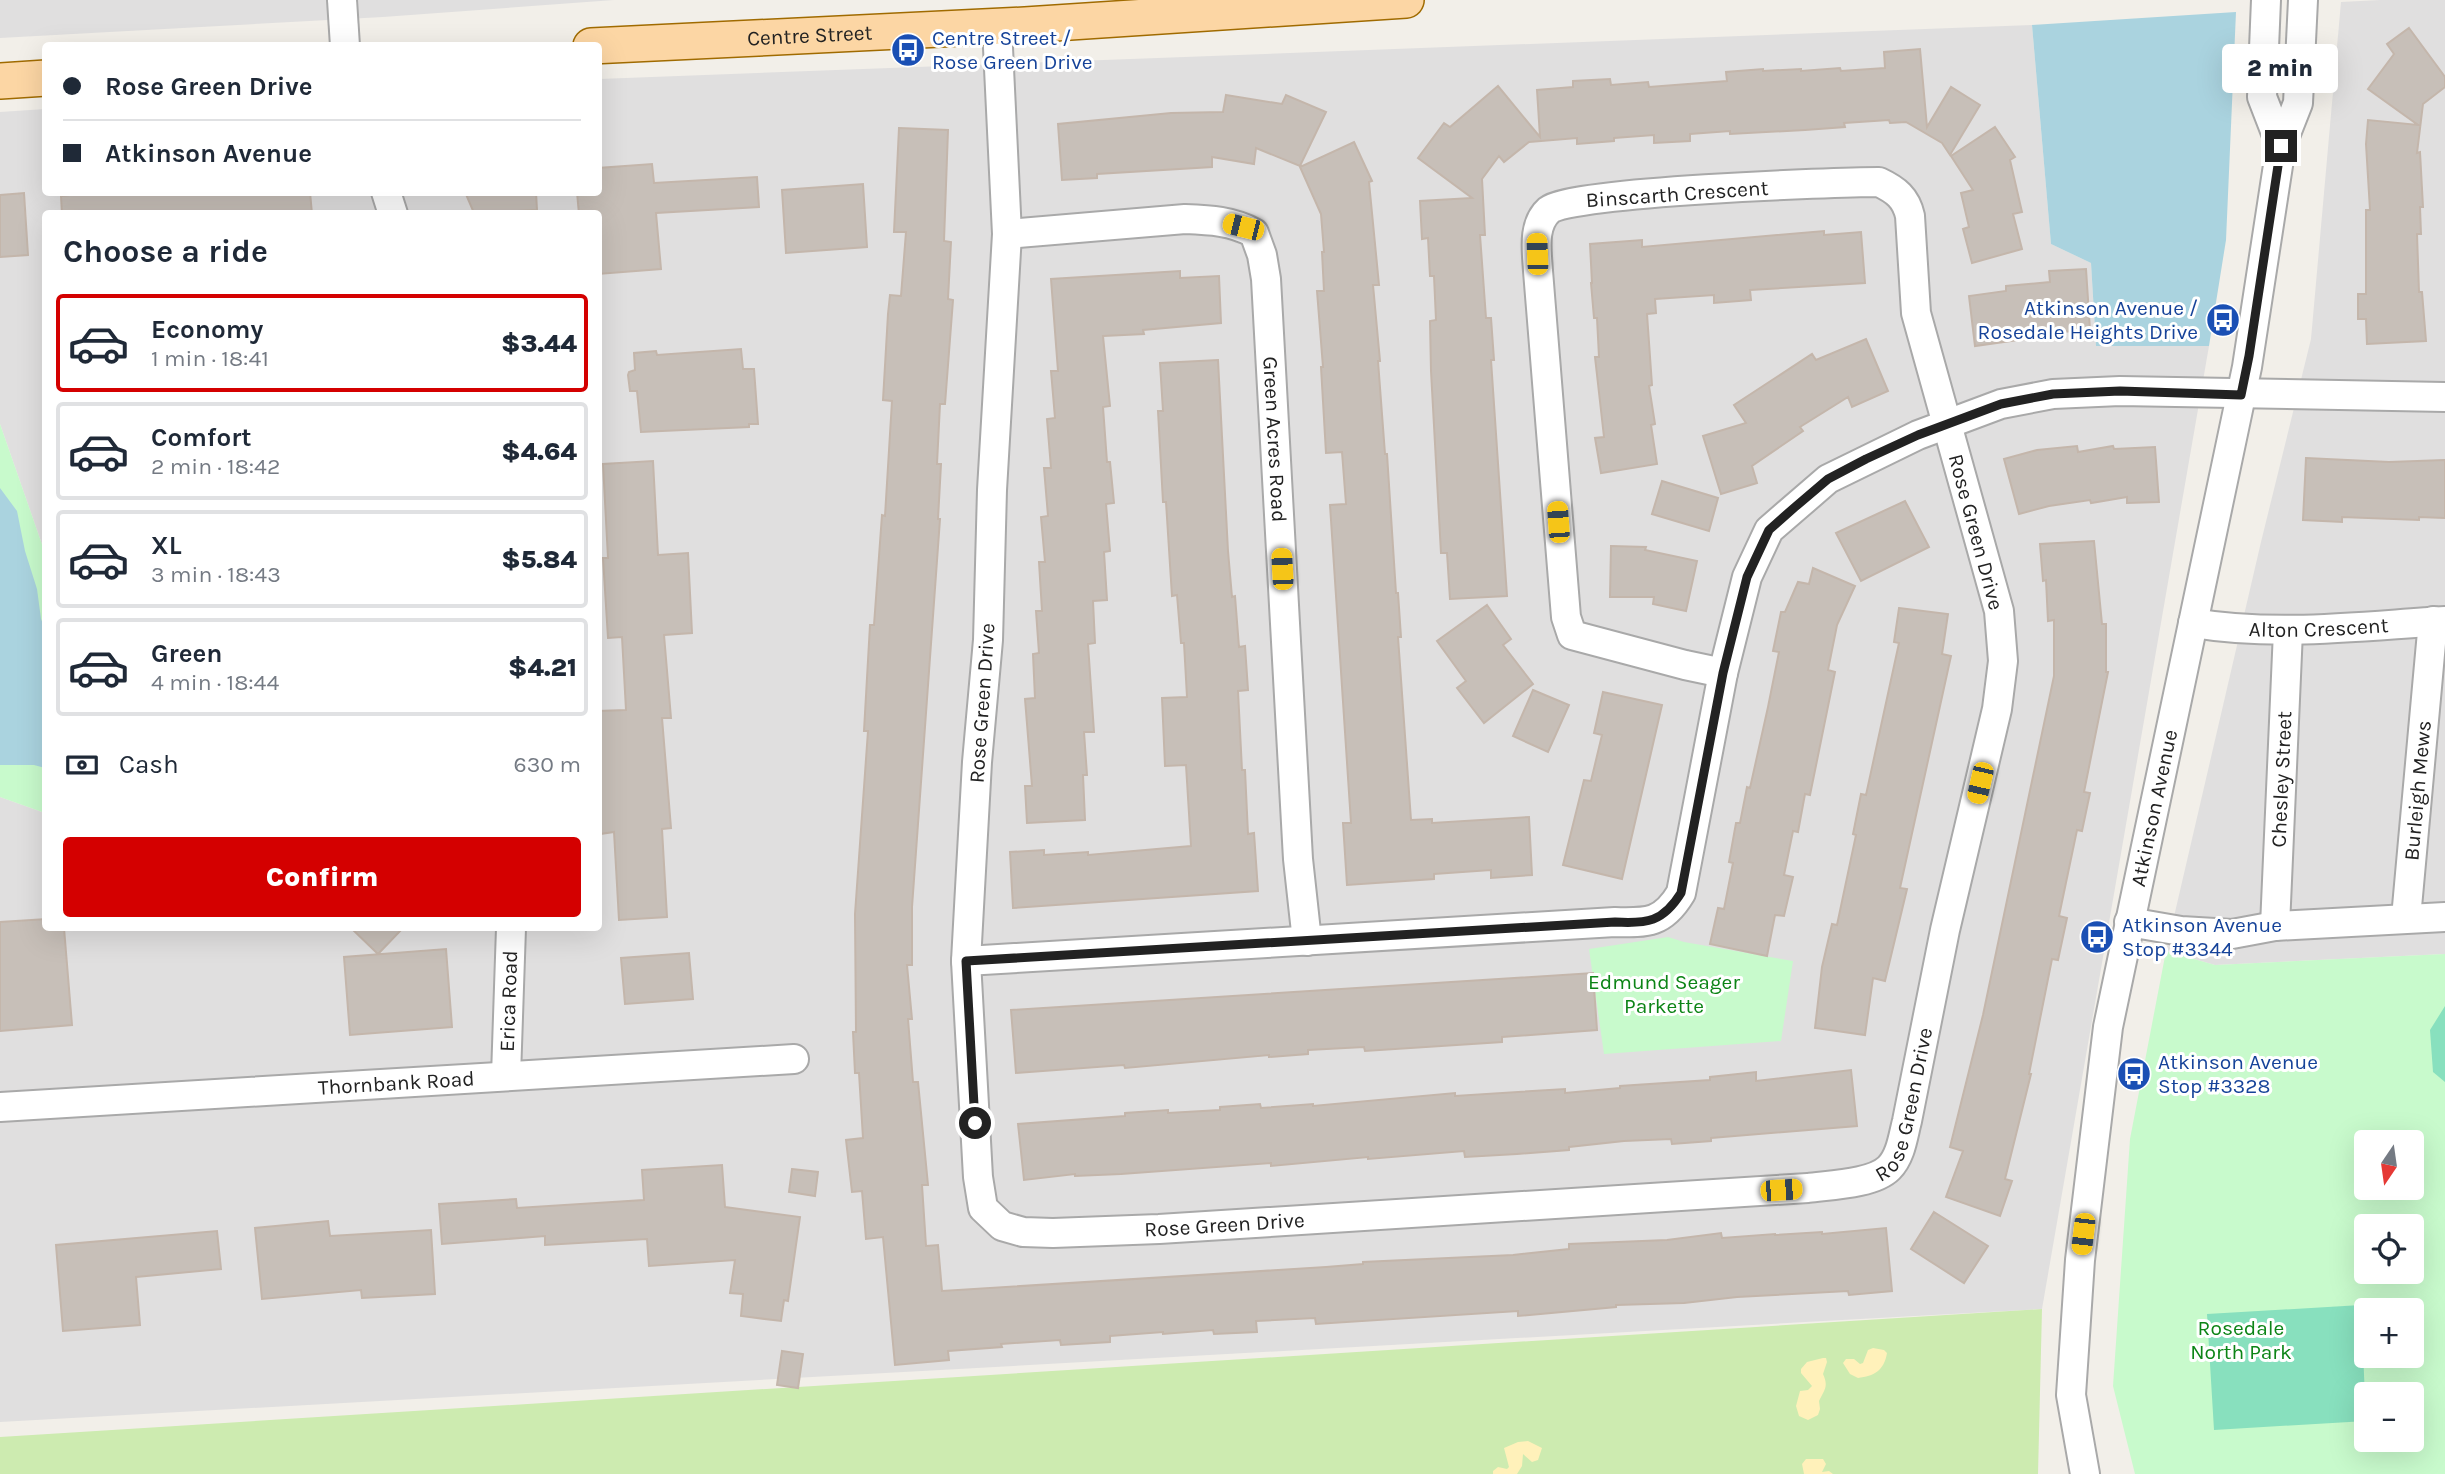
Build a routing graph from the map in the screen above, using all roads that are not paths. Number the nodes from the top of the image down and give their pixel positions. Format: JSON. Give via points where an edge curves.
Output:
{"nodes":[{"id":1,"x":342,"y":0,"type":"edge"},
{"id":2,"x":1406,"y":0,"type":"edge"},
{"id":3,"x":2266,"y":0,"type":"edge"},
{"id":4,"x":2303,"y":0,"type":"edge"},
{"id":5,"x":997,"y":27,"type":"junction"},
{"id":6,"x":345,"y":42,"type":"edge"},
{"id":7,"x":602,"y":45,"type":"edge"},
{"id":8,"x":42,"y":78,"type":"edge"},
{"id":9,"x":0,"y":81,"type":"edge"},
{"id":10,"x":2281,"y":146,"type":"junction"},
{"id":11,"x":1007,"y":234,"type":"junction"},
{"id":12,"x":2241,"y":395,"type":"junction"},
{"id":13,"x":2445,"y":397,"type":"edge"},
{"id":14,"x":1946,"y":426,"type":"junction"},
{"id":15,"x":2439,"y":621,"type":"edge"},
{"id":16,"x":2193,"y":623,"type":"junction"},
{"id":17,"x":2288,"y":631,"type":"junction"},
{"id":18,"x":1723,"y":673,"type":"junction"},
{"id":19,"x":2445,"y":917,"type":"edge"},
{"id":20,"x":2406,"y":918,"type":"junction"},
{"id":21,"x":2129,"y":922,"type":"junction"},
{"id":22,"x":2275,"y":926,"type":"junction"},
{"id":23,"x":511,"y":931,"type":"edge"},
{"id":24,"x":1307,"y":941,"type":"junction"},
{"id":25,"x":966,"y":961,"type":"junction"},
{"id":26,"x":794,"y":1059,"type":"dead end"},
{"id":27,"x":506,"y":1076,"type":"junction"},
{"id":28,"x":0,"y":1107,"type":"edge"},
{"id":29,"x":2085,"y":1474,"type":"edge"}],
"edges":[{"from":1,"to":6,"type":"street"},
{"from":2,"to":5,"type":"main road","name":"Centre Street"},
{"from":3,"to":10,"type":"street","name":"Atkinson Avenue","via":[[2262,97]]},
{"from":4,"to":10,"type":"street","name":"Atkinson Avenue","via":[[2298,103]]},
{"from":5,"to":7,"type":"main road","name":"Centre Street"},
{"from":5,"to":11,"type":"street","name":"Rose Green Drive"},
{"from":8,"to":9,"type":"main road"},
{"from":10,"to":12,"type":"street","name":"Atkinson Avenue"},
{"from":11,"to":24,"type":"street","name":"Green Acres Road","via":[[1185,219],[1215,220],[1254,233],[1266,279],[1298,859]]},
{"from":11,"to":25,"type":"street","name":"Rose Green Drive","via":[[988,640],[976,762]]},
{"from":12,"to":13,"type":"street"},
{"from":12,"to":14,"type":"street","via":[[2053,394],[2001,404]]},
{"from":12,"to":16,"type":"street","name":"Atkinson Avenue"},
{"from":14,"to":18,"type":"street","via":[[1828,479],[1769,530],[1747,577]]},
{"from":14,"to":18,"type":"street","name":"Binscarth Crescent","via":[[1916,313],[1907,202],[1894,189],[1879,182],[1853,182],[1619,196],[1550,208],[1541,219],[1536,238],[1566,617],[1572,635]]},
{"from":14,"to":25,"type":"street","name":"Rose Green Drive","via":[[1999,611],[2003,661],[1997,709],[1945,930],[1907,1121],[1889,1169],[1866,1180],[1808,1188],[1159,1229],[1023,1232],[1002,1226],[983,1208]]},
{"from":15,"to":17,"type":"street","name":"Alton Crescent"},
{"from":15,"to":20,"type":"street","name":"Burleigh Mews"},
{"from":16,"to":17,"type":"street","name":"Alton Crescent"},
{"from":16,"to":21,"type":"street","name":"Atkinson Avenue"},
{"from":17,"to":22,"type":"street","name":"Chesley Street"},
{"from":18,"to":24,"type":"street","via":[[1681,893],[1671,910],[1644,923]]},
{"from":19,"to":20,"type":"street"},
{"from":20,"to":22,"type":"street"},
{"from":21,"to":22,"type":"street","via":[[2232,934]]},
{"from":21,"to":29,"type":"street","name":"Atkinson Avenue","via":[[2108,1027],[2080,1259],[2071,1395]]},
{"from":23,"to":27,"type":"street","name":"Erica Road"},
{"from":24,"to":25,"type":"street"},
{"from":26,"to":27,"type":"street","name":"Thornbank Road"},
{"from":27,"to":28,"type":"street","name":"Thornbank Road"}]}
